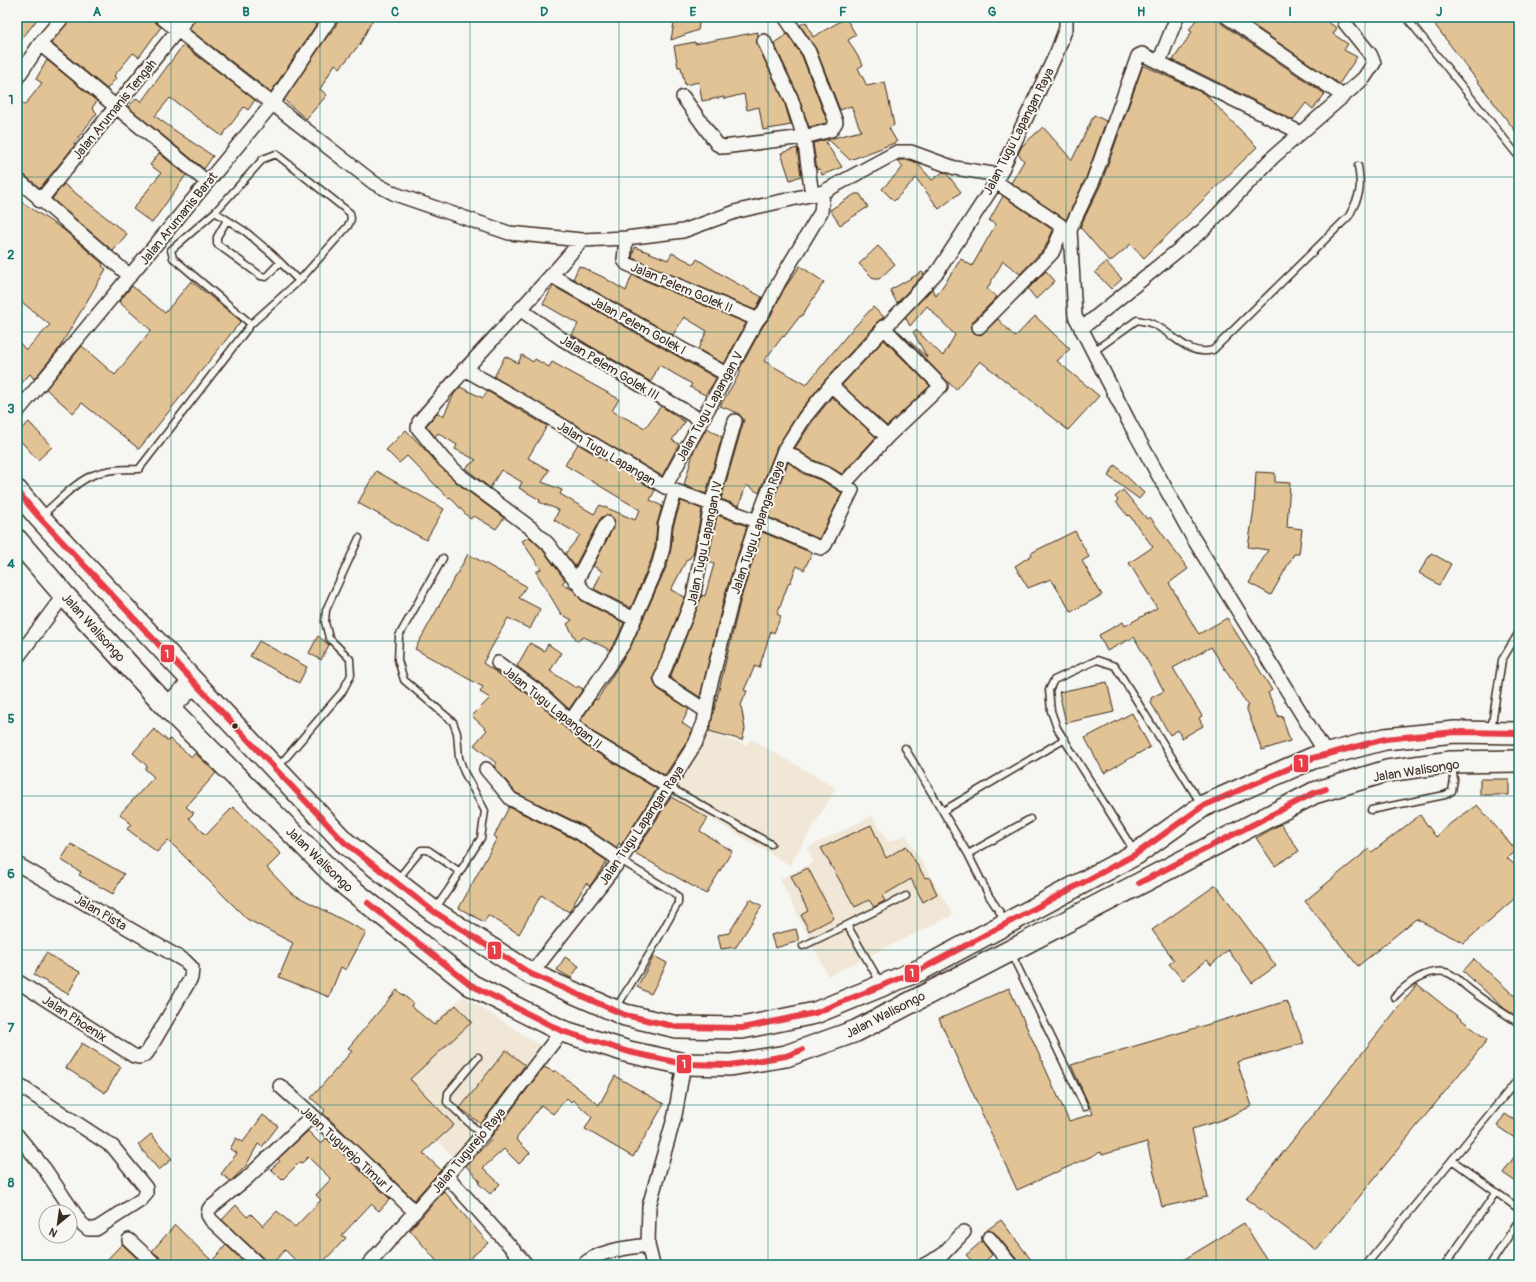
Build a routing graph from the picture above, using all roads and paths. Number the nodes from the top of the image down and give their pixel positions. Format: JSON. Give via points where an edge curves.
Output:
{"nodes":[{"id":1,"x":63,"y":17,"type":"edge"},
{"id":2,"x":161,"y":17,"type":"edge"},
{"id":3,"x":188,"y":17,"type":"edge"},
{"id":4,"x":331,"y":17,"type":"edge"},
{"id":5,"x":785,"y":17,"type":"edge"},
{"id":6,"x":1066,"y":17,"type":"edge"},
{"id":7,"x":1177,"y":17,"type":"edge"},
{"id":8,"x":1228,"y":17,"type":"edge"},
{"id":9,"x":1406,"y":17,"type":"edge"},
{"id":10,"x":1343,"y":19,"type":"edge"},
{"id":11,"x":177,"y":30,"type":"junction"},
{"id":12,"x":764,"y":42,"type":"dead end"},
{"id":13,"x":40,"y":44,"type":"junction"},
{"id":14,"x":1158,"y":62,"type":"junction"},
{"id":15,"x":17,"y":78,"type":"edge"},
{"id":16,"x":1343,"y":96,"type":"junction"},
{"id":17,"x":684,"y":97,"type":"dead end"},
{"id":18,"x":273,"y":103,"type":"junction"},
{"id":19,"x":116,"y":106,"type":"junction"},
{"id":20,"x":1301,"y":133,"type":"junction"},
{"id":21,"x":804,"y":137,"type":"junction"},
{"id":22,"x":1519,"y":157,"type":"edge"},
{"id":23,"x":1358,"y":166,"type":"dead end"},
{"id":24,"x":998,"y":178,"type":"junction"},
{"id":25,"x":17,"y":179,"type":"edge"},
{"id":26,"x":208,"y":182,"type":"junction"},
{"id":27,"x":817,"y":194,"type":"junction"},
{"id":28,"x":40,"y":201,"type":"junction"},
{"id":29,"x":215,"y":212,"type":"junction"},
{"id":30,"x":227,"y":220,"type":"junction"},
{"id":31,"x":626,"y":238,"type":"junction"},
{"id":32,"x":582,"y":240,"type":"junction"},
{"id":33,"x":280,"y":262,"type":"junction"},
{"id":34,"x":130,"y":276,"type":"junction"},
{"id":35,"x":552,"y":276,"type":"junction"},
{"id":36,"x":299,"y":281,"type":"junction"},
{"id":37,"x":521,"y":310,"type":"junction"},
{"id":38,"x":251,"y":324,"type":"junction"},
{"id":39,"x":755,"y":324,"type":"junction"},
{"id":40,"x":883,"y":327,"type":"junction"},
{"id":41,"x":979,"y":327,"type":"dead end"},
{"id":42,"x":1081,"y":328,"type":"junction"},
{"id":43,"x":1094,"y":351,"type":"junction"},
{"id":44,"x":464,"y":369,"type":"junction"},
{"id":45,"x":726,"y":374,"type":"junction"},
{"id":46,"x":831,"y":385,"type":"junction"},
{"id":47,"x":17,"y":412,"type":"edge"},
{"id":48,"x":702,"y":421,"type":"junction"},
{"id":49,"x":735,"y":421,"type":"dead end"},
{"id":50,"x":887,"y":437,"type":"junction"},
{"id":51,"x":784,"y":450,"type":"junction"},
{"id":52,"x":844,"y":484,"type":"junction"},
{"id":53,"x":670,"y":489,"type":"junction"},
{"id":54,"x":17,"y":491,"type":"edge"},
{"id":55,"x":711,"y":505,"type":"junction"},
{"id":56,"x":39,"y":517,"type":"junction"},
{"id":57,"x":757,"y":520,"type":"junction"},
{"id":58,"x":607,"y":523,"type":"dead end"},
{"id":59,"x":359,"y":538,"type":"dead end"},
{"id":60,"x":17,"y":540,"type":"edge"},
{"id":61,"x":443,"y":558,"type":"dead end"},
{"id":62,"x":576,"y":582,"type":"junction"},
{"id":63,"x":64,"y":595,"type":"junction"},
{"id":64,"x":634,"y":619,"type":"junction"},
{"id":65,"x":1519,"y":632,"type":"edge"},
{"id":66,"x":17,"y":658,"type":"edge"},
{"id":67,"x":498,"y":663,"type":"dead end"},
{"id":68,"x":193,"y":683,"type":"junction"},
{"id":69,"x":168,"y":708,"type":"junction"},
{"id":70,"x":706,"y":711,"type":"junction"},
{"id":71,"x":570,"y":722,"type":"junction"},
{"id":72,"x":1490,"y":733,"type":"junction"},
{"id":73,"x":1519,"y":733,"type":"edge"},
{"id":74,"x":1065,"y":740,"type":"junction"},
{"id":75,"x":905,"y":748,"type":"dead end"},
{"id":76,"x":1327,"y":755,"type":"junction"},
{"id":77,"x":1451,"y":762,"type":"junction"},
{"id":78,"x":1519,"y":762,"type":"edge"},
{"id":79,"x":275,"y":769,"type":"junction"},
{"id":80,"x":486,"y":769,"type":"dead end"},
{"id":81,"x":669,"y":787,"type":"junction"},
{"id":82,"x":1203,"y":806,"type":"junction"},
{"id":83,"x":1371,"y":810,"type":"dead end"},
{"id":84,"x":943,"y":811,"type":"junction"},
{"id":85,"x":1030,"y":819,"type":"dead end"},
{"id":86,"x":771,"y":844,"type":"dead end"},
{"id":87,"x":968,"y":854,"type":"junction"},
{"id":88,"x":1136,"y":854,"type":"junction"},
{"id":89,"x":620,"y":860,"type":"junction"},
{"id":90,"x":17,"y":864,"type":"edge"},
{"id":91,"x":460,"y":872,"type":"junction"},
{"id":92,"x":402,"y":874,"type":"junction"},
{"id":93,"x":906,"y":896,"type":"dead end"},
{"id":94,"x":438,"y":905,"type":"junction"},
{"id":95,"x":1007,"y":923,"type":"junction"},
{"id":96,"x":847,"y":925,"type":"junction"},
{"id":97,"x":803,"y":946,"type":"dead end"},
{"id":98,"x":1010,"y":950,"type":"junction"},
{"id":99,"x":531,"y":974,"type":"junction"},
{"id":100,"x":17,"y":981,"type":"edge"},
{"id":101,"x":882,"y":985,"type":"junction"},
{"id":102,"x":1394,"y":997,"type":"dead end"},
{"id":103,"x":614,"y":1011,"type":"junction"},
{"id":104,"x":1519,"y":1023,"type":"edge"},
{"id":105,"x":562,"y":1031,"type":"junction"},
{"id":106,"x":134,"y":1056,"type":"joint"},
{"id":107,"x":478,"y":1057,"type":"dead end"},
{"id":108,"x":684,"y":1064,"type":"junction"},
{"id":109,"x":1519,"y":1078,"type":"edge"},
{"id":110,"x":17,"y":1084,"type":"edge"},
{"id":111,"x":280,"y":1086,"type":"dead end"},
{"id":112,"x":1085,"y":1107,"type":"dead end"},
{"id":113,"x":312,"y":1116,"type":"junction"},
{"id":114,"x":17,"y":1135,"type":"edge"},
{"id":115,"x":482,"y":1135,"type":"junction"},
{"id":116,"x":1452,"y":1160,"type":"junction"},
{"id":117,"x":447,"y":1176,"type":"junction"},
{"id":118,"x":1496,"y":1192,"type":"junction"},
{"id":119,"x":1519,"y":1209,"type":"edge"},
{"id":120,"x":415,"y":1212,"type":"junction"},
{"id":121,"x":1519,"y":1220,"type":"edge"},
{"id":122,"x":964,"y":1232,"type":"dead end"},
{"id":123,"x":990,"y":1238,"type":"dead end"},
{"id":124,"x":129,"y":1240,"type":"dead end"},
{"id":125,"x":648,"y":1244,"type":"junction"},
{"id":126,"x":944,"y":1260,"type":"edge"},
{"id":127,"x":156,"y":1265,"type":"edge"},
{"id":128,"x":259,"y":1265,"type":"edge"},
{"id":129,"x":368,"y":1265,"type":"edge"},
{"id":130,"x":527,"y":1265,"type":"edge"},
{"id":131,"x":583,"y":1265,"type":"edge"},
{"id":132,"x":653,"y":1265,"type":"edge"},
{"id":133,"x":924,"y":1265,"type":"edge"},
{"id":134,"x":1011,"y":1265,"type":"edge"},
{"id":135,"x":1366,"y":1265,"type":"edge"},
{"id":136,"x":1445,"y":1265,"type":"edge"},
{"id":137,"x":1490,"y":1265,"type":"edge"}],
"edges":[{"from":1,"to":13,"type":"street"},
{"from":2,"to":11,"type":"street"},
{"from":3,"to":11,"type":"street","name":"Jalan Arumanis Tengah"},
{"from":4,"to":18,"type":"street","name":"Jalan Arumanis Barat"},
{"from":5,"to":21,"type":"street","via":[[809,52],[836,122],[831,130]]},
{"from":6,"to":24,"type":"street","name":"Jalan Tugu Lapangan Raya","via":[[1066,28],[1057,52]]},
{"from":7,"to":14,"type":"street"},
{"from":8,"to":16,"type":"street"},
{"from":9,"to":22,"type":"lane"},
{"from":10,"to":16,"type":"street","via":[[1374,63],[1364,78]]},
{"from":11,"to":18,"type":"street"},
{"from":11,"to":19,"type":"street","name":"Jalan Arumanis Tengah"},
{"from":12,"to":21,"type":"street","via":[[791,98]]},
{"from":13,"to":15,"type":"street"},
{"from":13,"to":19,"type":"street"},
{"from":14,"to":20,"type":"street"},
{"from":14,"to":42,"type":"street","via":[[1142,54],[1138,56],[1093,181],[1070,228],[1075,316]]},
{"from":16,"to":20,"type":"street"},
{"from":17,"to":21,"type":"street","via":[[717,144],[723,147]]},
{"from":18,"to":26,"type":"street","name":"Jalan Arumanis Barat"},
{"from":18,"to":32,"type":"street","via":[[323,145],[385,190],[509,233]]},
{"from":19,"to":26,"type":"street"},
{"from":19,"to":28,"type":"street","name":"Jalan Arumanis Tengah"},
{"from":20,"to":42,"type":"street","via":[[1273,157],[1203,230]]},
{"from":21,"to":27,"type":"street"},
{"from":23,"to":43,"type":"lane","via":[[1361,186],[1358,200],[1350,216],[1213,350],[1203,353],[1194,351],[1154,324],[1137,320]]},
{"from":24,"to":27,"type":"street","via":[[904,152],[889,156]]},
{"from":24,"to":40,"type":"street","name":"Jalan Tugu Lapangan Raya","via":[[938,271]]},
{"from":24,"to":41,"type":"street","via":[[1060,225],[1062,230],[1052,253]]},
{"from":25,"to":28,"type":"street"},
{"from":26,"to":34,"type":"street","name":"Jalan Arumanis Barat"},
{"from":27,"to":31,"type":"street","via":[[738,211],[683,231]]},
{"from":27,"to":39,"type":"street","name":"Jalan Tugu Lapangan V","via":[[820,212],[764,313]]},
{"from":28,"to":34,"type":"street"},
{"from":29,"to":30,"type":"lane"},
{"from":29,"to":36,"type":"lane","via":[[263,159],[276,154],[350,213],[348,226]]},
{"from":29,"to":38,"type":"lane","via":[[173,246],[172,258]]},
{"from":30,"to":33,"type":"lane","via":[[246,232]]},
{"from":30,"to":33,"type":"lane","via":[[217,237],[217,244],[262,276],[266,277]]},
{"from":31,"to":32,"type":"street"},
{"from":31,"to":39,"type":"street","name":"Jalan Pelem Golek II","via":[[624,260],[627,264],[754,318]]},
{"from":32,"to":35,"type":"street"},
{"from":33,"to":36,"type":"lane"},
{"from":34,"to":47,"type":"street","name":"Jalan Arumanis Barat"},
{"from":35,"to":37,"type":"street"},
{"from":35,"to":45,"type":"street","name":"Jalan Pelem Golek I"},
{"from":36,"to":38,"type":"lane"},
{"from":37,"to":44,"type":"street"},
{"from":37,"to":48,"type":"street","name":"Jalan Pelem Golek III","via":[[573,346]]},
{"from":38,"to":56,"type":"lane","via":[[139,468],[93,475]]},
{"from":39,"to":45,"type":"street","name":"Jalan Tugu Lapangan V"},
{"from":40,"to":46,"type":"street","name":"Jalan Tugu Lapangan Raya"},
{"from":40,"to":50,"type":"street","via":[[941,386]]},
{"from":42,"to":43,"type":"street"},
{"from":43,"to":76,"type":"street","via":[[1129,422],[1193,538]]},
{"from":44,"to":53,"type":"street","name":"Jalan Tugu Lapangan"},
{"from":44,"to":62,"type":"street","via":[[419,422],[420,432],[462,477],[531,528],[548,544]]},
{"from":45,"to":48,"type":"street","name":"Jalan Tugu Lapangan V"},
{"from":46,"to":50,"type":"street"},
{"from":46,"to":51,"type":"street","name":"Jalan Tugu Lapangan Raya","via":[[805,417]]},
{"from":48,"to":53,"type":"street","name":"Jalan Tugu Lapangan V"},
{"from":49,"to":55,"type":"street","name":"Jalan Tugu Lapangan IV"},
{"from":50,"to":52,"type":"street"},
{"from":51,"to":52,"type":"street","via":[[809,467]]},
{"from":51,"to":57,"type":"street","name":"Jalan Tugu Lapangan Raya"},
{"from":52,"to":57,"type":"street","name":"Jalan Tugu Lapangan","via":[[852,491],[825,545],[821,548]]},
{"from":53,"to":55,"type":"street","name":"Jalan Tugu Lapangan"},
{"from":53,"to":64,"type":"street","name":"Jalan Tugu Lapangan V","via":[[662,554]]},
{"from":54,"to":56,"type":"highway","name":"Jalan Walisongo"},
{"from":55,"to":57,"type":"street","name":"Jalan Tugu Lapangan"},
{"from":55,"to":70,"type":"street","name":"Jalan Tugu Lapangan IV","via":[[693,598],[661,678],[662,682]]},
{"from":56,"to":68,"type":"highway","name":"Jalan Walisongo"},
{"from":57,"to":70,"type":"street","name":"Jalan Tugu Lapangan Raya","via":[[733,596]]},
{"from":58,"to":62,"type":"street"},
{"from":59,"to":79,"type":"lane","via":[[326,610],[325,622],[329,638],[350,659],[351,675],[342,692]]},
{"from":60,"to":63,"type":"highway","name":"Jalan Walisongo"},
{"from":61,"to":91,"type":"lane","via":[[399,636],[398,660],[404,680],[453,722],[464,772],[485,811],[481,838]]},
{"from":62,"to":64,"type":"street","via":[[586,594]]},
{"from":63,"to":66,"type":"street"},
{"from":63,"to":69,"type":"highway","name":"Jalan Walisongo"},
{"from":64,"to":71,"type":"street","name":"Jalan Tugu Lapangan V","via":[[621,648]]},
{"from":65,"to":72,"type":"lane","via":[[1502,660]]},
{"from":67,"to":71,"type":"street","name":"Jalan Tugu Lapangan II","via":[[540,693]]},
{"from":68,"to":69,"type":"highway"},
{"from":68,"to":79,"type":"highway","name":"Jalan Walisongo"},
{"from":69,"to":105,"type":"highway","name":"Jalan Walisongo","via":[[338,879],[471,986]]},
{"from":70,"to":81,"type":"street","name":"Jalan Tugu Lapangan Raya","via":[[695,744]]},
{"from":71,"to":81,"type":"street","name":"Jalan Tugu Lapangan II","via":[[588,738]]},
{"from":72,"to":73,"type":"highway","name":"Jalan Walisongo"},
{"from":72,"to":76,"type":"highway","name":"Jalan Walisongo","via":[[1455,732],[1385,739]]},
{"from":74,"to":82,"type":"lane","via":[[1057,728],[1049,698],[1049,690],[1054,680],[1097,660],[1113,664]]},
{"from":74,"to":84,"type":"lane"},
{"from":74,"to":88,"type":"lane"},
{"from":75,"to":84,"type":"lane"},
{"from":76,"to":82,"type":"highway","name":"Jalan Walisongo","via":[[1313,758]]},
{"from":77,"to":78,"type":"highway","name":"Jalan Walisongo"},
{"from":77,"to":83,"type":"lane","via":[[1454,780],[1449,793]]},
{"from":77,"to":98,"type":"highway","name":"Jalan Walisongo","via":[[1387,772],[1314,793]]},
{"from":79,"to":92,"type":"highway","name":"Jalan Walisongo","via":[[344,842]]},
{"from":80,"to":89,"type":"street","via":[[511,799],[580,833]]},
{"from":81,"to":86,"type":"lane"},
{"from":81,"to":89,"type":"street","name":"Jalan Tugu Lapangan Raya"},
{"from":82,"to":88,"type":"highway","name":"Jalan Walisongo"},
{"from":84,"to":87,"type":"lane"},
{"from":85,"to":87,"type":"lane"},
{"from":87,"to":95,"type":"lane","via":[[989,896]]},
{"from":88,"to":95,"type":"highway","name":"Jalan Walisongo"},
{"from":89,"to":99,"type":"street","name":"Jalan Tugu Lapangan Raya"},
{"from":89,"to":103,"type":"lane","via":[[673,892],[678,897],[678,903]]},
{"from":90,"to":106,"type":"street","name":"Jalan Pista","via":[[185,961],[192,968],[191,978],[147,1053],[140,1057]]},
{"from":91,"to":92,"type":"lane","via":[[428,850],[421,850]]},
{"from":91,"to":94,"type":"lane"},
{"from":92,"to":94,"type":"highway","name":"Jalan Walisongo"},
{"from":93,"to":96,"type":"lane"},
{"from":94,"to":99,"type":"highway","name":"Jalan Walisongo"},
{"from":95,"to":101,"type":"highway","name":"Jalan Walisongo","via":[[920,970]]},
{"from":96,"to":97,"type":"lane"},
{"from":96,"to":101,"type":"lane"},
{"from":98,"to":108,"type":"highway","name":"Jalan Walisongo","via":[[849,1034],[786,1056],[730,1065]]},
{"from":98,"to":112,"type":"lane"},
{"from":99,"to":103,"type":"highway","name":"Jalan Walisongo"},
{"from":100,"to":106,"type":"street","name":"Jalan Phoenix"},
{"from":101,"to":103,"type":"highway","name":"Jalan Walisongo","via":[[815,1013],[742,1028],[677,1027]]},
{"from":102,"to":104,"type":"lane","via":[[1407,984],[1436,972],[1446,972]]},
{"from":105,"to":108,"type":"highway","name":"Jalan Walisongo","via":[[629,1052]]},
{"from":105,"to":115,"type":"street","name":"Jalan Tugurejo Raya"},
{"from":107,"to":115,"type":"lane","via":[[448,1093],[447,1102]]},
{"from":108,"to":125,"type":"street","via":[[675,1115],[649,1206]]},
{"from":109,"to":116,"type":"lane"},
{"from":110,"to":114,"type":"street","via":[[113,1147],[140,1179],[146,1188],[146,1194],[141,1200],[96,1229],[88,1229],[81,1224],[44,1168]]},
{"from":111,"to":113,"type":"street","name":"Jalan Tugurejo Timur I"},
{"from":113,"to":120,"type":"street","name":"Jalan Tugurejo Timur I"},
{"from":113,"to":128,"type":"street","via":[[246,1179],[209,1209],[208,1215],[211,1220]]},
{"from":115,"to":117,"type":"street","name":"Jalan Tugurejo Raya"},
{"from":116,"to":118,"type":"lane"},
{"from":116,"to":135,"type":"lane"},
{"from":117,"to":120,"type":"street","name":"Jalan Tugurejo Raya"},
{"from":117,"to":130,"type":"street"},
{"from":118,"to":119,"type":"lane"},
{"from":118,"to":136,"type":"lane"},
{"from":120,"to":129,"type":"street","name":"Jalan Tugurejo Raya"},
{"from":121,"to":137,"type":"lane"},
{"from":122,"to":126,"type":"street"},
{"from":123,"to":134,"type":"street"},
{"from":124,"to":127,"type":"street"},
{"from":125,"to":131,"type":"street","via":[[614,1251],[589,1260]]},
{"from":125,"to":132,"type":"street"},
{"from":126,"to":133,"type":"street"}]}
